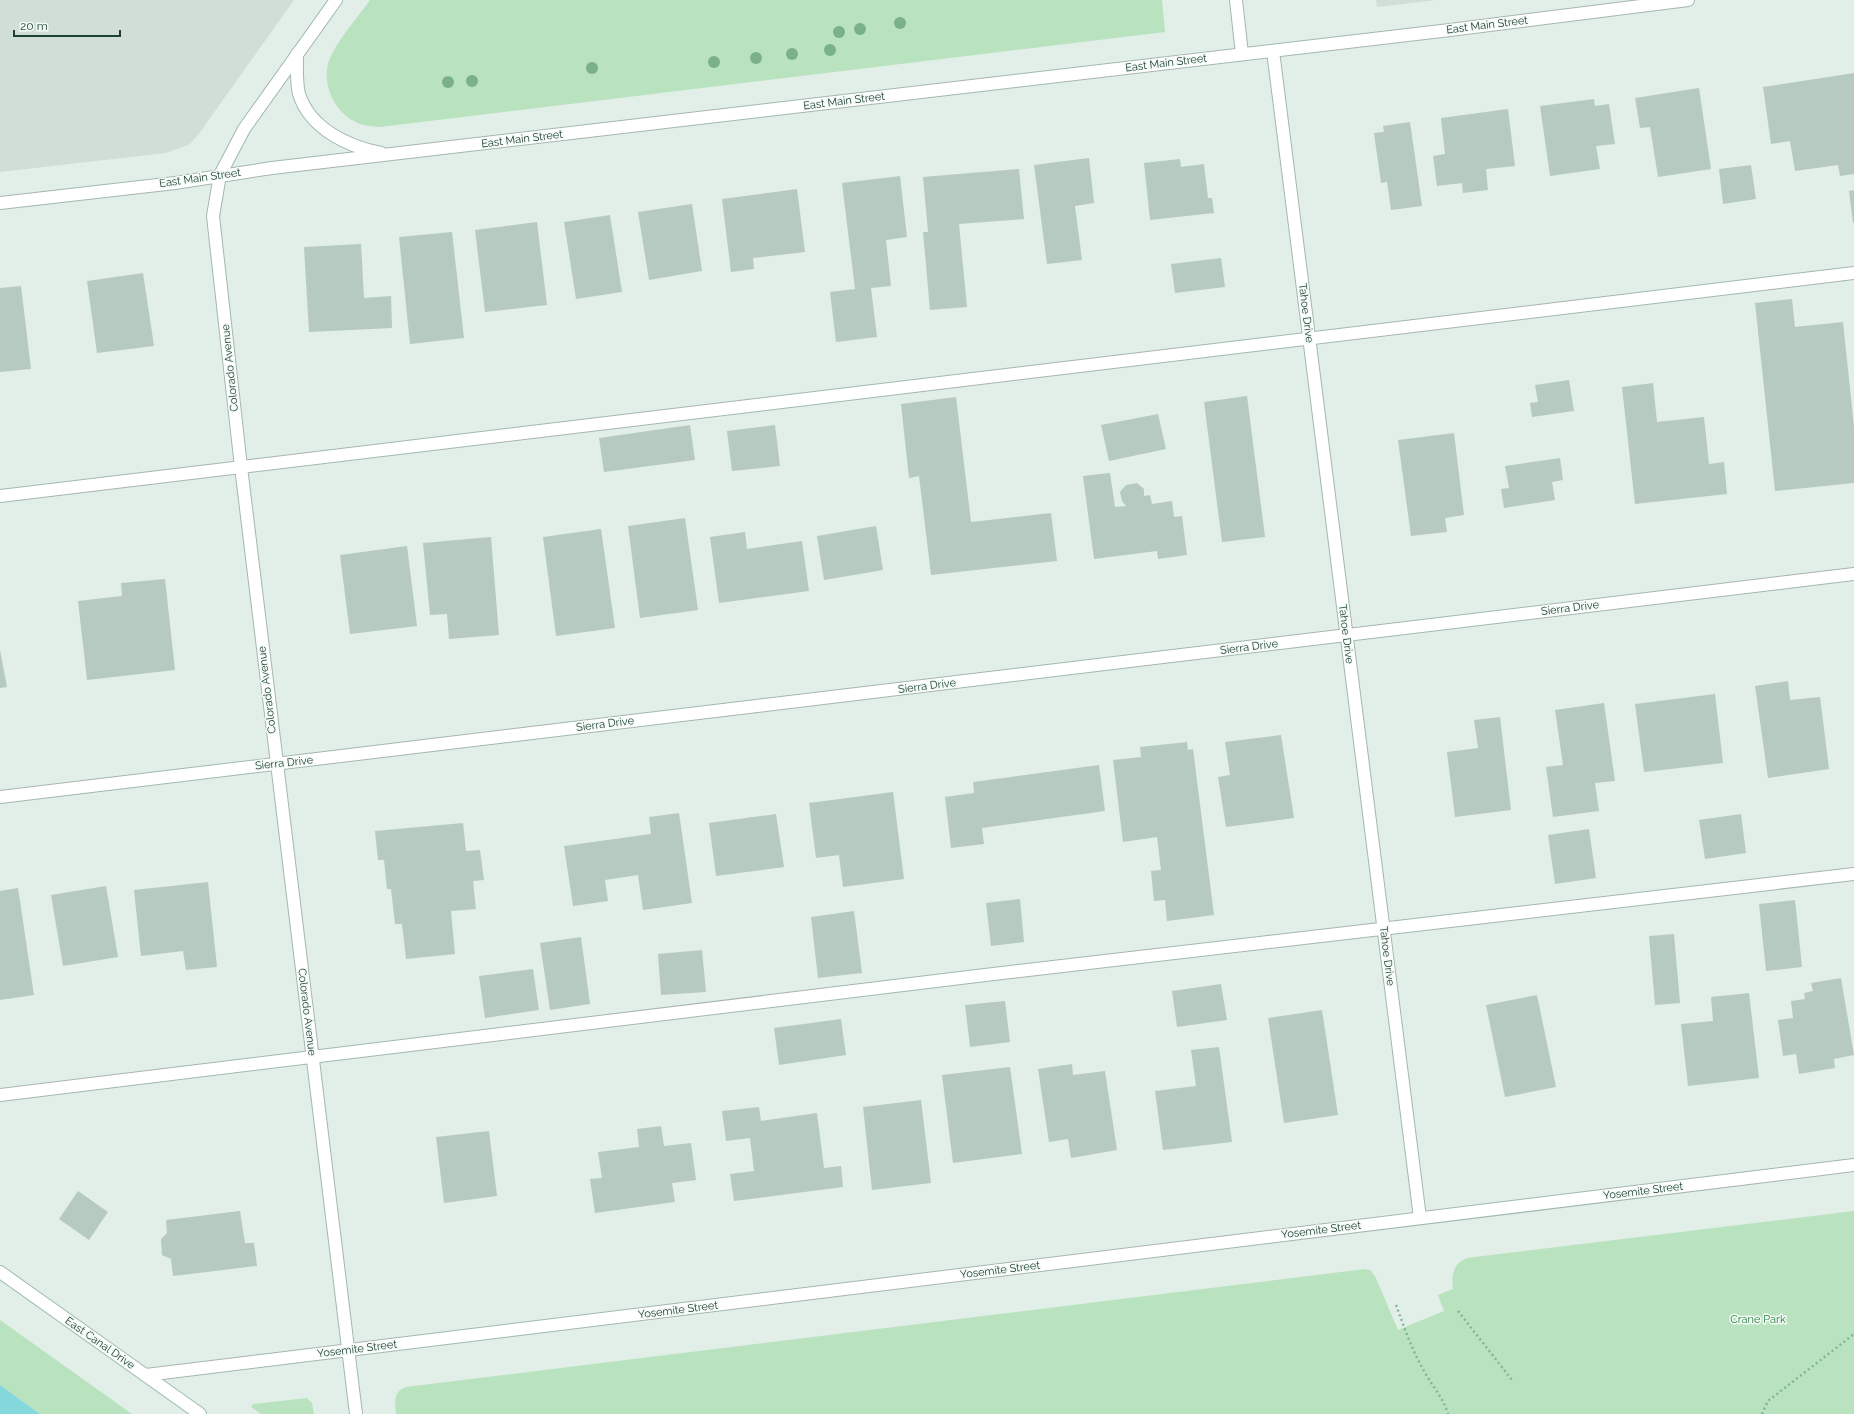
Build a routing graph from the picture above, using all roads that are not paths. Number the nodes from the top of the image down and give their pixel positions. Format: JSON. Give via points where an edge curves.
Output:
{"nodes":[{"id":1,"x":336,"y":0,"type":"edge"},
{"id":2,"x":1236,"y":0,"type":"edge"},
{"id":3,"x":1688,"y":0,"type":"edge"},
{"id":4,"x":1273,"y":51,"type":"junction"},
{"id":5,"x":297,"y":54,"type":"junction"},
{"id":6,"x":1242,"y":54,"type":"junction"},
{"id":7,"x":394,"y":154,"type":"junction"},
{"id":8,"x":220,"y":176,"type":"junction"},
{"id":9,"x":0,"y":203,"type":"edge"},
{"id":10,"x":1854,"y":273,"type":"edge"},
{"id":11,"x":1310,"y":339,"type":"junction"},
{"id":12,"x":240,"y":467,"type":"junction"},
{"id":13,"x":0,"y":496,"type":"edge"},
{"id":14,"x":1854,"y":574,"type":"edge"},
{"id":15,"x":1346,"y":635,"type":"junction"},
{"id":16,"x":276,"y":764,"type":"junction"},
{"id":17,"x":0,"y":797,"type":"edge"},
{"id":18,"x":1854,"y":874,"type":"edge"},
{"id":19,"x":1384,"y":928,"type":"junction"},
{"id":20,"x":312,"y":1055,"type":"junction"},
{"id":21,"x":0,"y":1095,"type":"edge"},
{"id":22,"x":1854,"y":1165,"type":"edge"},
{"id":23,"x":1420,"y":1218,"type":"junction"},
{"id":24,"x":0,"y":1272,"type":"edge"},
{"id":25,"x":347,"y":1350,"type":"junction"},
{"id":26,"x":146,"y":1375,"type":"junction"},
{"id":27,"x":200,"y":1414,"type":"edge"},
{"id":28,"x":356,"y":1414,"type":"edge"}],
"edges":[{"from":1,"to":5,"type":"street","name":"Colorado Avenue"},
{"from":2,"to":6,"type":"street"},
{"from":3,"to":4,"type":"street","name":"East Main Street"},
{"from":4,"to":6,"type":"street","name":"East Main Street"},
{"from":4,"to":11,"type":"street","name":"Tahoe Drive"},
{"from":5,"to":7,"type":"street","via":[[299,94],[317,122],[346,142],[369,150]]},
{"from":5,"to":8,"type":"street","name":"Colorado Avenue","via":[[244,129]]},
{"from":6,"to":7,"type":"street","name":"East Main Street"},
{"from":7,"to":8,"type":"street","name":"East Main Street"},
{"from":8,"to":9,"type":"street","name":"East Main Street"},
{"from":8,"to":12,"type":"street","name":"Colorado Avenue","via":[[213,216]]},
{"from":10,"to":11,"type":"street"},
{"from":11,"to":12,"type":"street"},
{"from":11,"to":15,"type":"street","name":"Tahoe Drive"},
{"from":12,"to":13,"type":"street"},
{"from":12,"to":16,"type":"street","name":"Colorado Avenue"},
{"from":14,"to":15,"type":"street","name":"Sierra Drive"},
{"from":15,"to":16,"type":"street","name":"Sierra Drive"},
{"from":15,"to":19,"type":"street","name":"Tahoe Drive"},
{"from":16,"to":17,"type":"street","name":"Sierra Drive"},
{"from":16,"to":20,"type":"street","name":"Colorado Avenue"},
{"from":18,"to":19,"type":"street"},
{"from":19,"to":20,"type":"street"},
{"from":19,"to":23,"type":"street","name":"Tahoe Drive"},
{"from":20,"to":21,"type":"street"},
{"from":20,"to":25,"type":"street","name":"Colorado Avenue"},
{"from":22,"to":23,"type":"street","name":"Yosemite Street"},
{"from":23,"to":25,"type":"street","name":"Yosemite Street"},
{"from":24,"to":26,"type":"street","name":"East Canal Drive"},
{"from":25,"to":26,"type":"street","name":"Yosemite Street"},
{"from":25,"to":28,"type":"street","name":"Colorado Avenue"},
{"from":26,"to":27,"type":"street","name":"East Canal Drive"}]}
